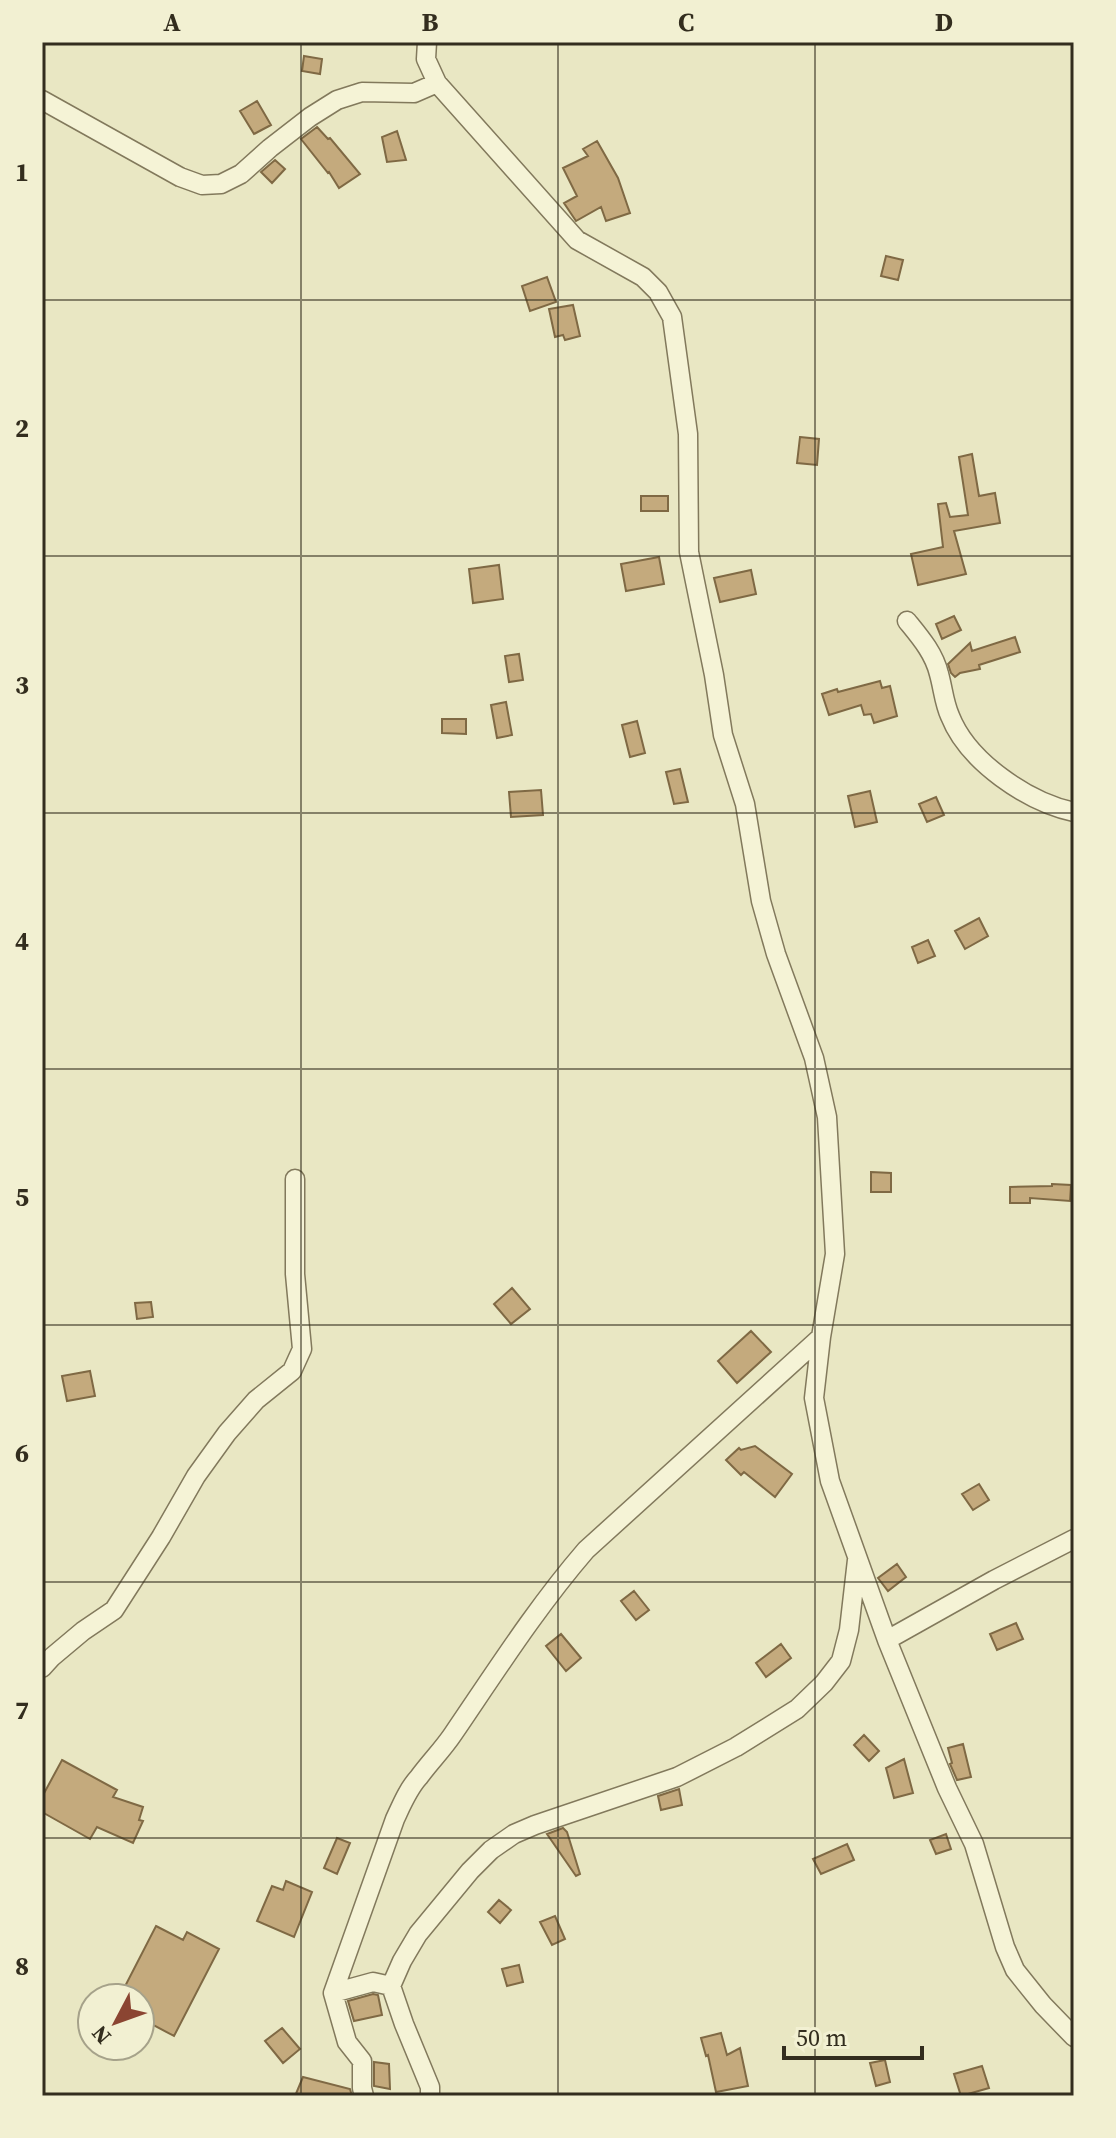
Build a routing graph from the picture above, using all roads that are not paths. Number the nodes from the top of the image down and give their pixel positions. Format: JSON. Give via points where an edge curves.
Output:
{"nodes":[{"id":1,"x":427,"y":42,"type":"edge"},
{"id":2,"x":437,"y":83,"type":"junction"},
{"id":3,"x":42,"y":100,"type":"edge"},
{"id":4,"x":907,"y":621,"type":"dead end"},
{"id":5,"x":1074,"y":812,"type":"edge"},
{"id":6,"x":295,"y":1179,"type":"dead end"},
{"id":7,"x":821,"y":1337,"type":"junction"},
{"id":8,"x":1074,"y":1539,"type":"edge"},
{"id":9,"x":858,"y":1554,"type":"junction"},
{"id":10,"x":887,"y":1640,"type":"junction"},
{"id":11,"x":42,"y":1668,"type":"edge"},
{"id":12,"x":391,"y":1986,"type":"junction"},
{"id":13,"x":333,"y":1993,"type":"junction"},
{"id":14,"x":1074,"y":2037,"type":"edge"},
{"id":15,"x":364,"y":2096,"type":"edge"},
{"id":16,"x":430,"y":2096,"type":"edge"}],
"edges":[{"from":1,"to":2,"type":"street","via":[[426,59]]},
{"from":2,"to":3,"type":"street","via":[[414,93],[362,92],[337,100],[241,174],[221,184],[202,185]]},
{"from":2,"to":7,"type":"street","via":[[577,240],[643,277],[672,317],[688,434],[689,552],[723,735],[745,804],[761,901],[814,1058],[827,1117],[835,1254]]},
{"from":4,"to":5,"type":"street","via":[[935,659],[958,735],[1026,794]]},
{"from":6,"to":11,"type":"street","via":[[302,1349],[292,1371],[227,1433],[114,1610]]},
{"from":7,"to":9,"type":"street","via":[[814,1398],[830,1481]]},
{"from":7,"to":13,"type":"street","via":[[586,1550],[554,1587],[405,1798]]},
{"from":8,"to":10,"type":"street"},
{"from":9,"to":10,"type":"street"},
{"from":9,"to":12,"type":"street","via":[[841,1661],[797,1709],[677,1777],[514,1834],[470,1871],[418,1934]]},
{"from":10,"to":14,"type":"street","via":[[974,1844],[1015,1970]]},
{"from":12,"to":13,"type":"street","via":[[373,1982]]},
{"from":12,"to":16,"type":"street"},
{"from":13,"to":15,"type":"street","via":[[347,2042],[362,2061]]}]}
